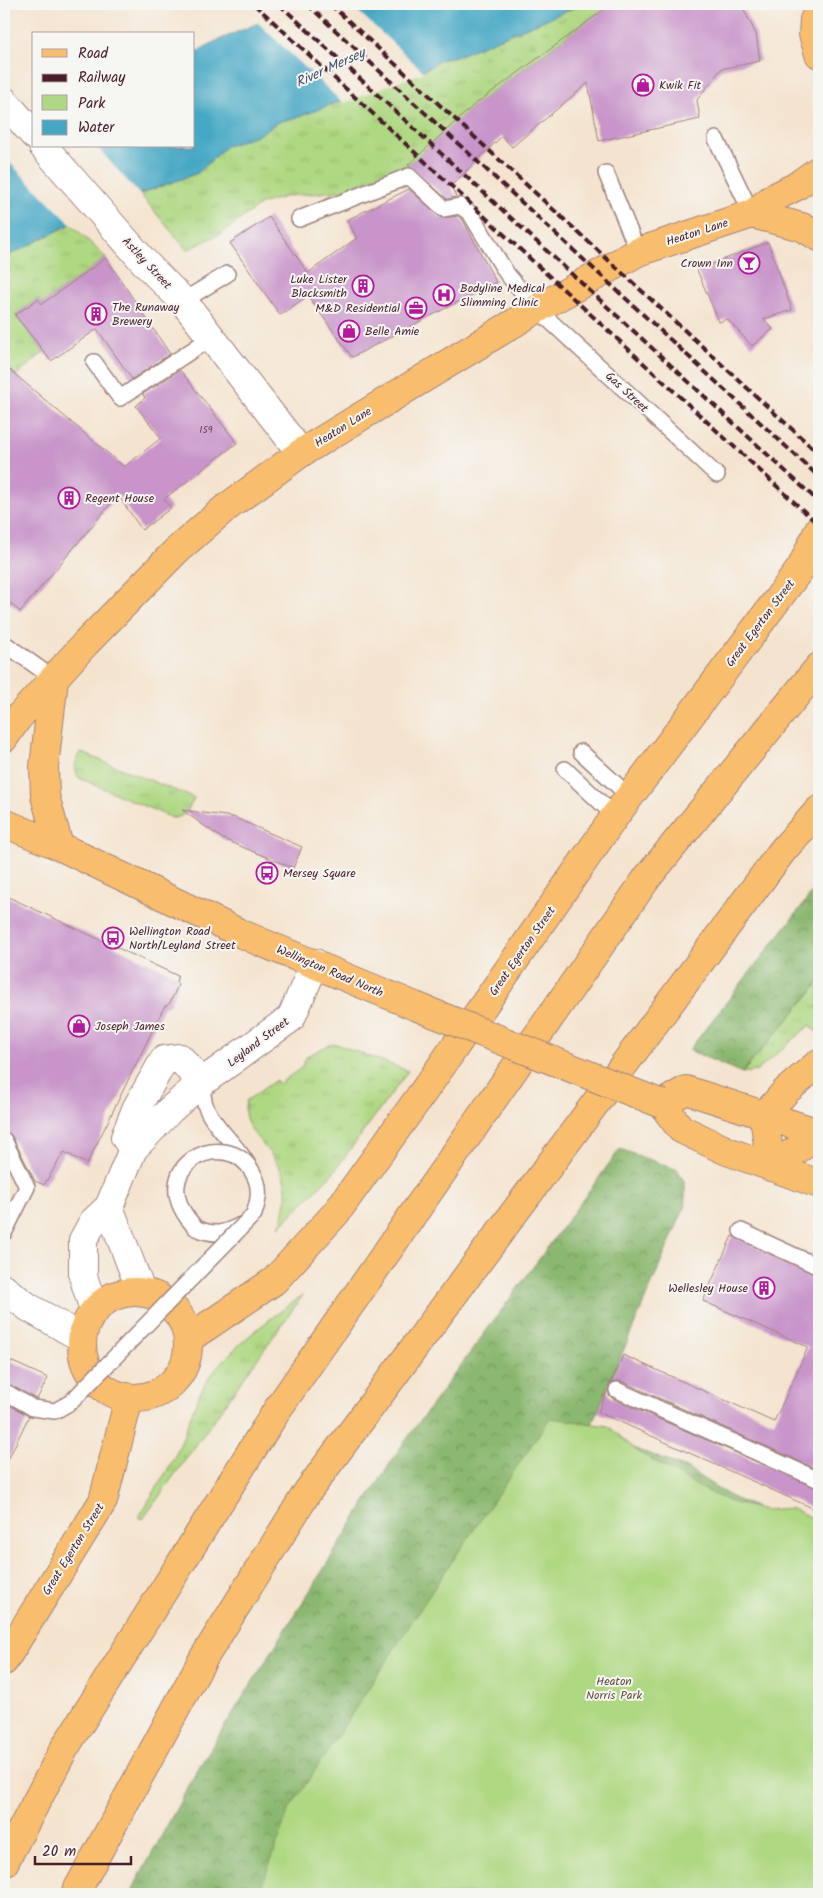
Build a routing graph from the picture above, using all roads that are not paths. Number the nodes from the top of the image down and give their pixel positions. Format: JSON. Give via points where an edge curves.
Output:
{"nodes":[{"id":1,"x":813,"y":16,"type":"edge"},
{"id":2,"x":819,"y":54,"type":"edge"},
{"id":3,"x":4,"y":101,"type":"edge"},
{"id":4,"x":32,"y":132,"type":"edge"},
{"id":5,"x":716,"y":139,"type":"dead end"},
{"id":6,"x":46,"y":148,"type":"edge"},
{"id":7,"x":819,"y":170,"type":"edge"},
{"id":8,"x":606,"y":173,"type":"dead end"},
{"id":9,"x":752,"y":214,"type":"junction"},
{"id":10,"x":299,"y":219,"type":"dead end"},
{"id":11,"x":819,"y":237,"type":"edge"},
{"id":12,"x":638,"y":252,"type":"junction"},
{"id":13,"x":226,"y":274,"type":"dead end"},
{"id":14,"x":183,"y":301,"type":"junction"},
{"id":15,"x":536,"y":309,"type":"junction"},
{"id":16,"x":212,"y":337,"type":"junction"},
{"id":17,"x":94,"y":362,"type":"dead end"},
{"id":18,"x":301,"y":454,"type":"junction"},
{"id":19,"x":717,"y":475,"type":"dead end"},
{"id":20,"x":819,"y":529,"type":"edge"},
{"id":21,"x":4,"y":643,"type":"edge"},
{"id":22,"x":819,"y":668,"type":"edge"},
{"id":23,"x":54,"y":679,"type":"junction"},
{"id":24,"x":4,"y":738,"type":"edge"},
{"id":25,"x":581,"y":752,"type":"dead end"},
{"id":26,"x":565,"y":769,"type":"dead end"},
{"id":27,"x":622,"y":807,"type":"junction"},
{"id":28,"x":819,"y":810,"type":"edge"},
{"id":29,"x":4,"y":823,"type":"edge"},
{"id":30,"x":59,"y":846,"type":"junction"},
{"id":31,"x":315,"y":963,"type":"junction"},
{"id":32,"x":819,"y":1063,"type":"edge"},
{"id":33,"x":201,"y":1083,"type":"junction"},
{"id":34,"x":662,"y":1104,"type":"junction"},
{"id":35,"x":764,"y":1116,"type":"junction"},
{"id":36,"x":819,"y":1134,"type":"edge"},
{"id":37,"x":4,"y":1140,"type":"edge"},
{"id":38,"x":133,"y":1149,"type":"junction"},
{"id":39,"x":771,"y":1168,"type":"junction"},
{"id":40,"x":819,"y":1184,"type":"edge"},
{"id":41,"x":109,"y":1207,"type":"junction"},
{"id":42,"x":741,"y":1231,"type":"dead end"},
{"id":43,"x":4,"y":1233,"type":"edge"},
{"id":44,"x":819,"y":1267,"type":"edge"},
{"id":45,"x":4,"y":1289,"type":"edge"},
{"id":46,"x":142,"y":1291,"type":"junction"},
{"id":47,"x":94,"y":1310,"type":"junction"},
{"id":48,"x":82,"y":1338,"type":"junction"},
{"id":49,"x":188,"y":1339,"type":"junction"},
{"id":50,"x":617,"y":1390,"type":"dead end"},
{"id":51,"x":4,"y":1391,"type":"edge"},
{"id":52,"x":129,"y":1398,"type":"junction"},
{"id":53,"x":819,"y":1480,"type":"edge"},
{"id":54,"x":4,"y":1661,"type":"edge"},
{"id":55,"x":4,"y":1863,"type":"edge"},
{"id":56,"x":74,"y":1894,"type":"edge"}],
"edges":[{"from":1,"to":2,"type":"main road"},
{"from":3,"to":4,"type":"street","name":"Astley Street"},
{"from":5,"to":9,"type":"lane"},
{"from":6,"to":14,"type":"street","name":"Astley Street","via":[[146,264]]},
{"from":7,"to":9,"type":"main road","name":"Heaton Lane"},
{"from":8,"to":12,"type":"lane"},
{"from":9,"to":11,"type":"main road","via":[[802,227]]},
{"from":9,"to":12,"type":"main road","name":"Heaton Lane"},
{"from":10,"to":15,"type":"lane","name":"Gas Street","via":[[409,176],[444,209],[460,206],[470,214],[507,274]]},
{"from":12,"to":15,"type":"main road","name":"Heaton Lane"},
{"from":13,"to":14,"type":"lane"},
{"from":14,"to":16,"type":"street","name":"Astley Street"},
{"from":15,"to":18,"type":"main road","name":"Heaton Lane"},
{"from":15,"to":19,"type":"lane","name":"Gas Street"},
{"from":16,"to":17,"type":"lane","via":[[120,398]]},
{"from":16,"to":18,"type":"street","name":"Astley Street"},
{"from":18,"to":23,"type":"main road","name":"Heaton Lane","via":[[223,510],[176,551]]},
{"from":20,"to":27,"type":"main road","name":"Great Egerton Street","via":[[801,568]]},
{"from":21,"to":23,"type":"lane"},
{"from":22,"to":55,"type":"main road","via":[[647,878],[278,1407],[64,1749]]},
{"from":23,"to":24,"type":"main road","name":"Heaton Lane"},
{"from":23,"to":30,"type":"main road","via":[[44,767],[45,796]]},
{"from":25,"to":27,"type":"lane"},
{"from":26,"to":27,"type":"lane"},
{"from":27,"to":49,"type":"main road","name":"Great Egerton Street","via":[[336,1213],[274,1281]]},
{"from":28,"to":56,"type":"main road","via":[[783,850],[308,1491],[203,1659]]},
{"from":29,"to":30,"type":"main road","name":"Wellington Road North"},
{"from":30,"to":31,"type":"main road","name":"Wellington Road North","via":[[244,935]]},
{"from":31,"to":33,"type":"street","name":"Leyland Street","via":[[291,1018]]},
{"from":31,"to":34,"type":"main road","name":"Wellington Road North","bridge":true},
{"from":32,"to":35,"type":"main road","via":[[786,1091]]},
{"from":33,"to":38,"type":"street","name":"Leyland Street"},
{"from":33,"to":38,"type":"street","via":[[180,1058],[164,1060],[136,1109],[125,1137]]},
{"from":33,"to":51,"type":"lane","bridge":true,"via":[[205,1106],[243,1156],[253,1174],[259,1194],[253,1212],[241,1225],[224,1234],[207,1233],[196,1228],[184,1216],[178,1203],[177,1179],[186,1165],[196,1157],[220,1151],[232,1154],[250,1168],[257,1180],[259,1191],[254,1214],[72,1402],[54,1411],[33,1408]]},
{"from":34,"to":35,"type":"main road","via":[[686,1090]]},
{"from":34,"to":39,"type":"main road","via":[[681,1129]]},
{"from":35,"to":36,"type":"main road"},
{"from":35,"to":39,"type":"main road"},
{"from":36,"to":39,"type":"main road"},
{"from":37,"to":43,"type":"lane","via":[[27,1187]]},
{"from":38,"to":41,"type":"street","name":"Leyland Street"},
{"from":39,"to":40,"type":"main road"},
{"from":41,"to":46,"type":"street"},
{"from":41,"to":47,"type":"street","name":"Leyland Street","via":[[93,1222],[83,1240],[83,1276]]},
{"from":42,"to":44,"type":"lane"},
{"from":45,"to":48,"type":"street"},
{"from":46,"to":47,"type":"main road","via":[[124,1292]]},
{"from":46,"to":49,"type":"main road","via":[[173,1307],[184,1322]]},
{"from":47,"to":48,"type":"main road"},
{"from":48,"to":52,"type":"main road","via":[[82,1355],[88,1371],[99,1385],[113,1394]]},
{"from":49,"to":52,"type":"main road","via":[[188,1355],[183,1370],[173,1383],[145,1398]]},
{"from":50,"to":53,"type":"lane"},
{"from":52,"to":54,"type":"main road","name":"Great Egerton Street","via":[[104,1500]]}]}
